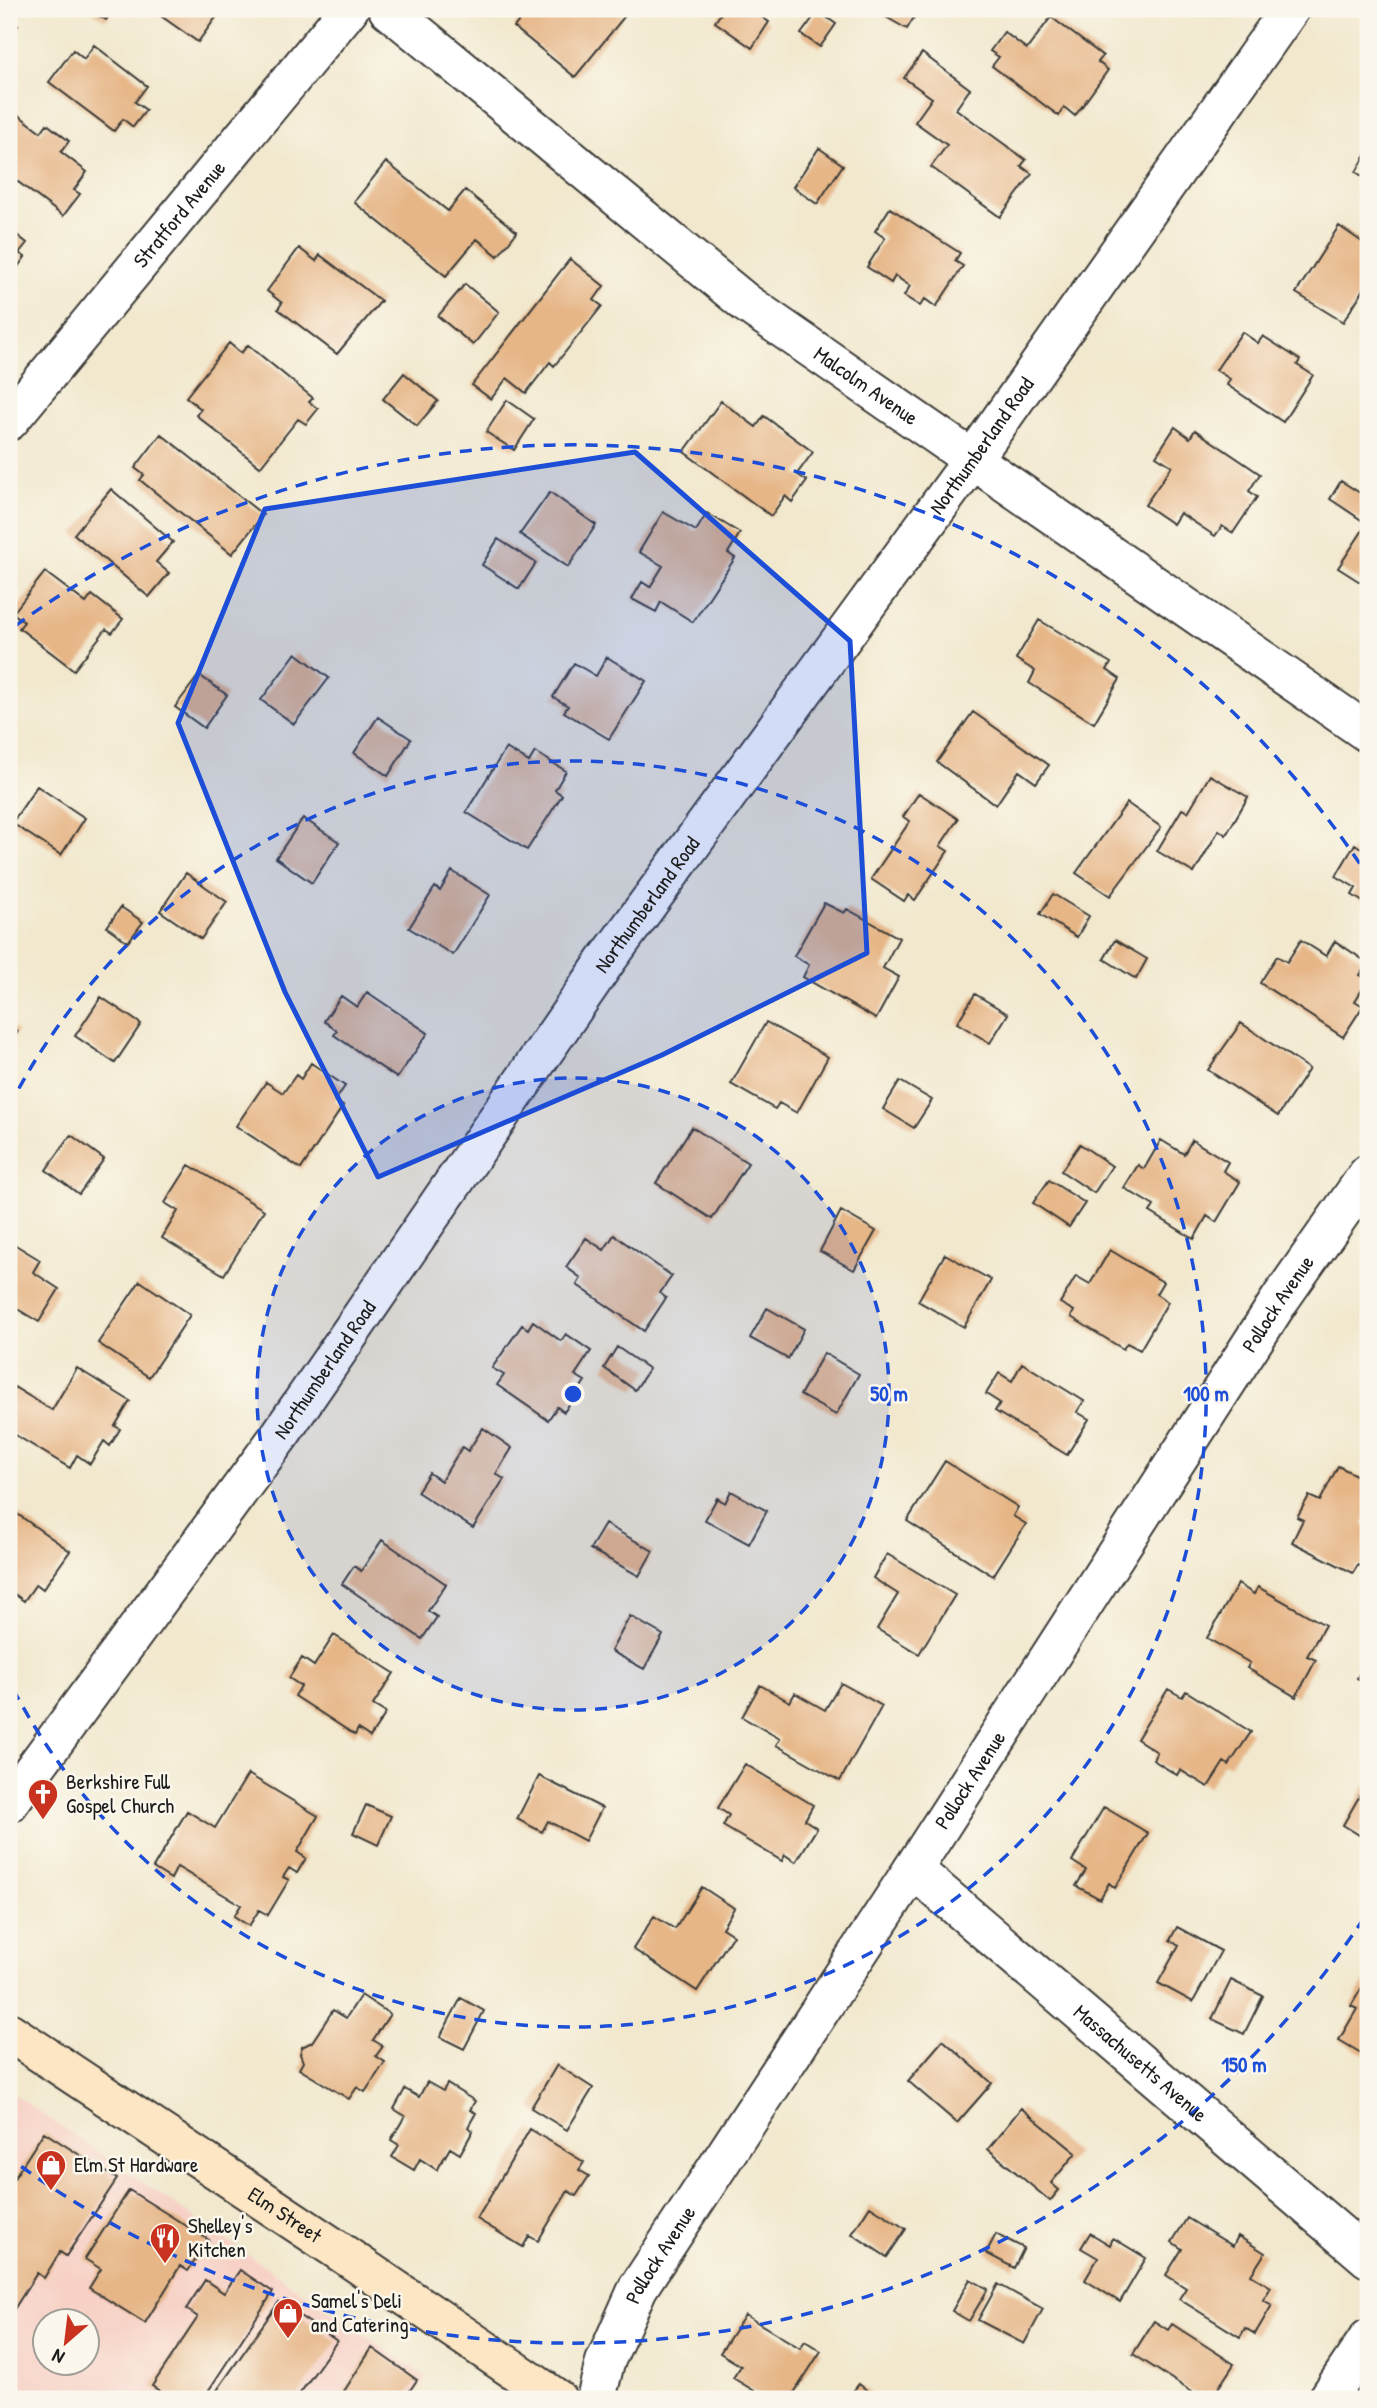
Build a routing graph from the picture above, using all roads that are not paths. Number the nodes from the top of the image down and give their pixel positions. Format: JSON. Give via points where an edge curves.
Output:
{"nodes":[{"id":1,"x":349,"y":9,"type":"edge"},
{"id":2,"x":388,"y":9,"type":"edge"},
{"id":3,"x":1290,"y":9,"type":"edge"},
{"id":4,"x":9,"y":421,"type":"edge"},
{"id":5,"x":973,"y":459,"type":"junction"},
{"id":6,"x":1368,"y":733,"type":"edge"},
{"id":7,"x":1368,"y":1174,"type":"edge"},
{"id":8,"x":9,"y":1803,"type":"edge"},
{"id":9,"x":913,"y":1869,"type":"junction"},
{"id":10,"x":9,"y":2032,"type":"edge"},
{"id":11,"x":1368,"y":2258,"type":"edge"},
{"id":12,"x":1368,"y":2339,"type":"edge"},
{"id":13,"x":557,"y":2399,"type":"edge"},
{"id":14,"x":596,"y":2399,"type":"edge"},
{"id":15,"x":1328,"y":2399,"type":"edge"}],
"edges":[{"from":1,"to":4,"type":"street","name":"Stratford Avenue"},
{"from":2,"to":5,"type":"street","name":"Malcolm Avenue","via":[[746,303]]},
{"from":3,"to":5,"type":"street","name":"Northumberland Road"},
{"from":5,"to":6,"type":"street","name":"Malcolm Avenue"},
{"from":5,"to":8,"type":"street","name":"Northumberland Road","via":[[607,961],[280,1435]]},
{"from":7,"to":9,"type":"street","name":"Pollock Avenue","via":[[1281,1298]]},
{"from":9,"to":11,"type":"street","name":"Massachusetts Avenue"},
{"from":9,"to":14,"type":"street","name":"Pollock Avenue","via":[[638,2288],[606,2362]]},
{"from":10,"to":13,"type":"street","name":"Elm Street"},
{"from":12,"to":15,"type":"street"}]}
